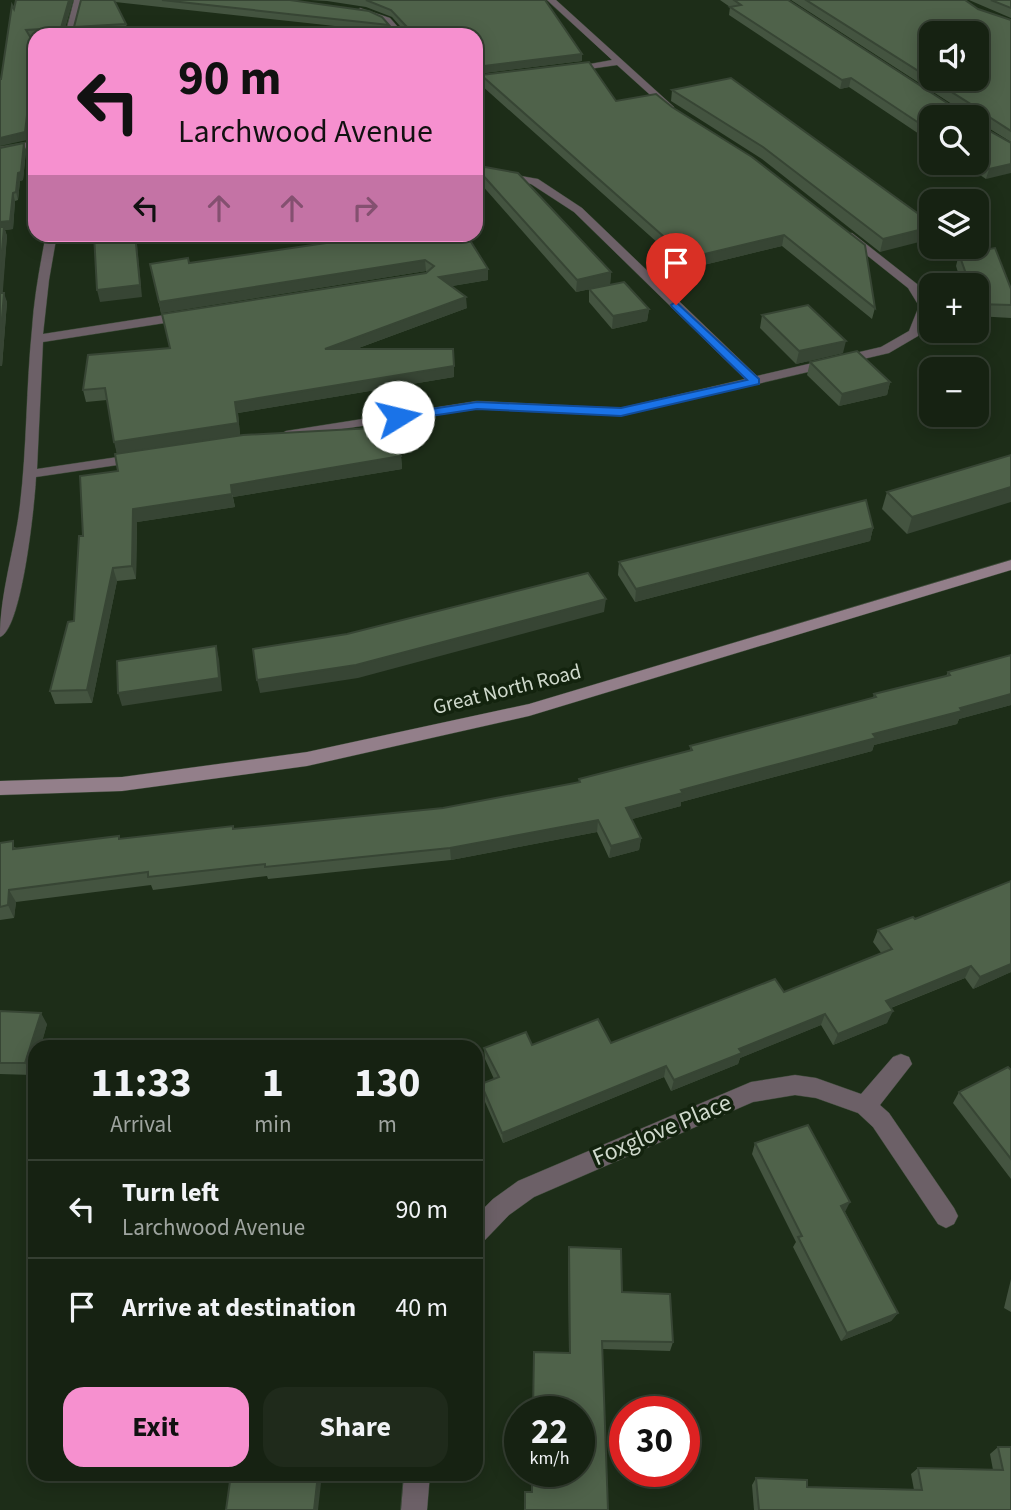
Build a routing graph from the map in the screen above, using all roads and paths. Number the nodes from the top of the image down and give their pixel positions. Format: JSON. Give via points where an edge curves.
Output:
{"nodes":[{"id":1,"x":78,"y":0,"type":"edge"},
{"id":2,"x":551,"y":0,"type":"edge"},
{"id":3,"x":348,"y":9,"type":"edge"},
{"id":4,"x":71,"y":28,"type":"edge"},
{"id":5,"x":394,"y":28,"type":"edge"},
{"id":6,"x":620,"y":62,"type":"junction"},
{"id":7,"x":556,"y":72,"type":"edge"},
{"id":8,"x":511,"y":77,"type":"edge"},
{"id":9,"x":483,"y":79,"type":"edge"},
{"id":10,"x":687,"y":120,"type":"edge"},
{"id":11,"x":28,"y":145,"type":"edge"},
{"id":12,"x":0,"y":150,"type":"edge"},
{"id":13,"x":483,"y":173,"type":"edge"},
{"id":14,"x":840,"y":229,"type":"edge"},
{"id":15,"x":50,"y":242,"type":"edge"},
{"id":16,"x":199,"y":314,"type":"edge"},
{"id":17,"x":38,"y":339,"type":"junction"},
{"id":18,"x":755,"y":381,"type":"junction"},
{"id":19,"x":274,"y":437,"type":"edge"},
{"id":20,"x":152,"y":455,"type":"edge"},
{"id":21,"x":30,"y":474,"type":"junction"},
{"id":22,"x":1011,"y":565,"type":"edge"},
{"id":23,"x":0,"y":631,"type":"edge"},
{"id":24,"x":0,"y":788,"type":"edge"},
{"id":25,"x":901,"y":1064,"type":"dead end"},
{"id":26,"x":865,"y":1106,"type":"junction"},
{"id":27,"x":946,"y":1216,"type":"dead end"},
{"id":28,"x":483,"y":1226,"type":"edge"},
{"id":29,"x":416,"y":1481,"type":"edge"},
{"id":30,"x":414,"y":1510,"type":"edge"}],
"edges":[{"from":1,"to":4,"type":"street"},
{"from":2,"to":6,"type":"street"},
{"from":3,"to":5,"type":"street","via":[[372,13]]},
{"from":6,"to":7,"type":"street"},
{"from":6,"to":10,"type":"street"},
{"from":8,"to":9,"type":"street"},
{"from":11,"to":12,"type":"street"},
{"from":13,"to":18,"type":"street","via":[[534,181],[578,209]]},
{"from":14,"to":18,"type":"street","via":[[913,286],[925,306],[914,332],[885,350]]},
{"from":15,"to":17,"type":"street"},
{"from":16,"to":17,"type":"street"},
{"from":17,"to":21,"type":"street"},
{"from":18,"to":19,"type":"street","via":[[621,412],[477,405]]},
{"from":20,"to":21,"type":"street"},
{"from":21,"to":23,"type":"street","via":[[22,549]]},
{"from":22,"to":24,"type":"main road","name":"Great North Road","via":[[529,710],[307,759],[121,784]]},
{"from":25,"to":26,"type":"street"},
{"from":26,"to":27,"type":"street","name":"Foxglove Place","via":[[881,1120]]},
{"from":26,"to":28,"type":"street","name":"Foxglove Place","via":[[795,1085],[751,1093],[526,1189]]},
{"from":29,"to":30,"type":"street"}]}
